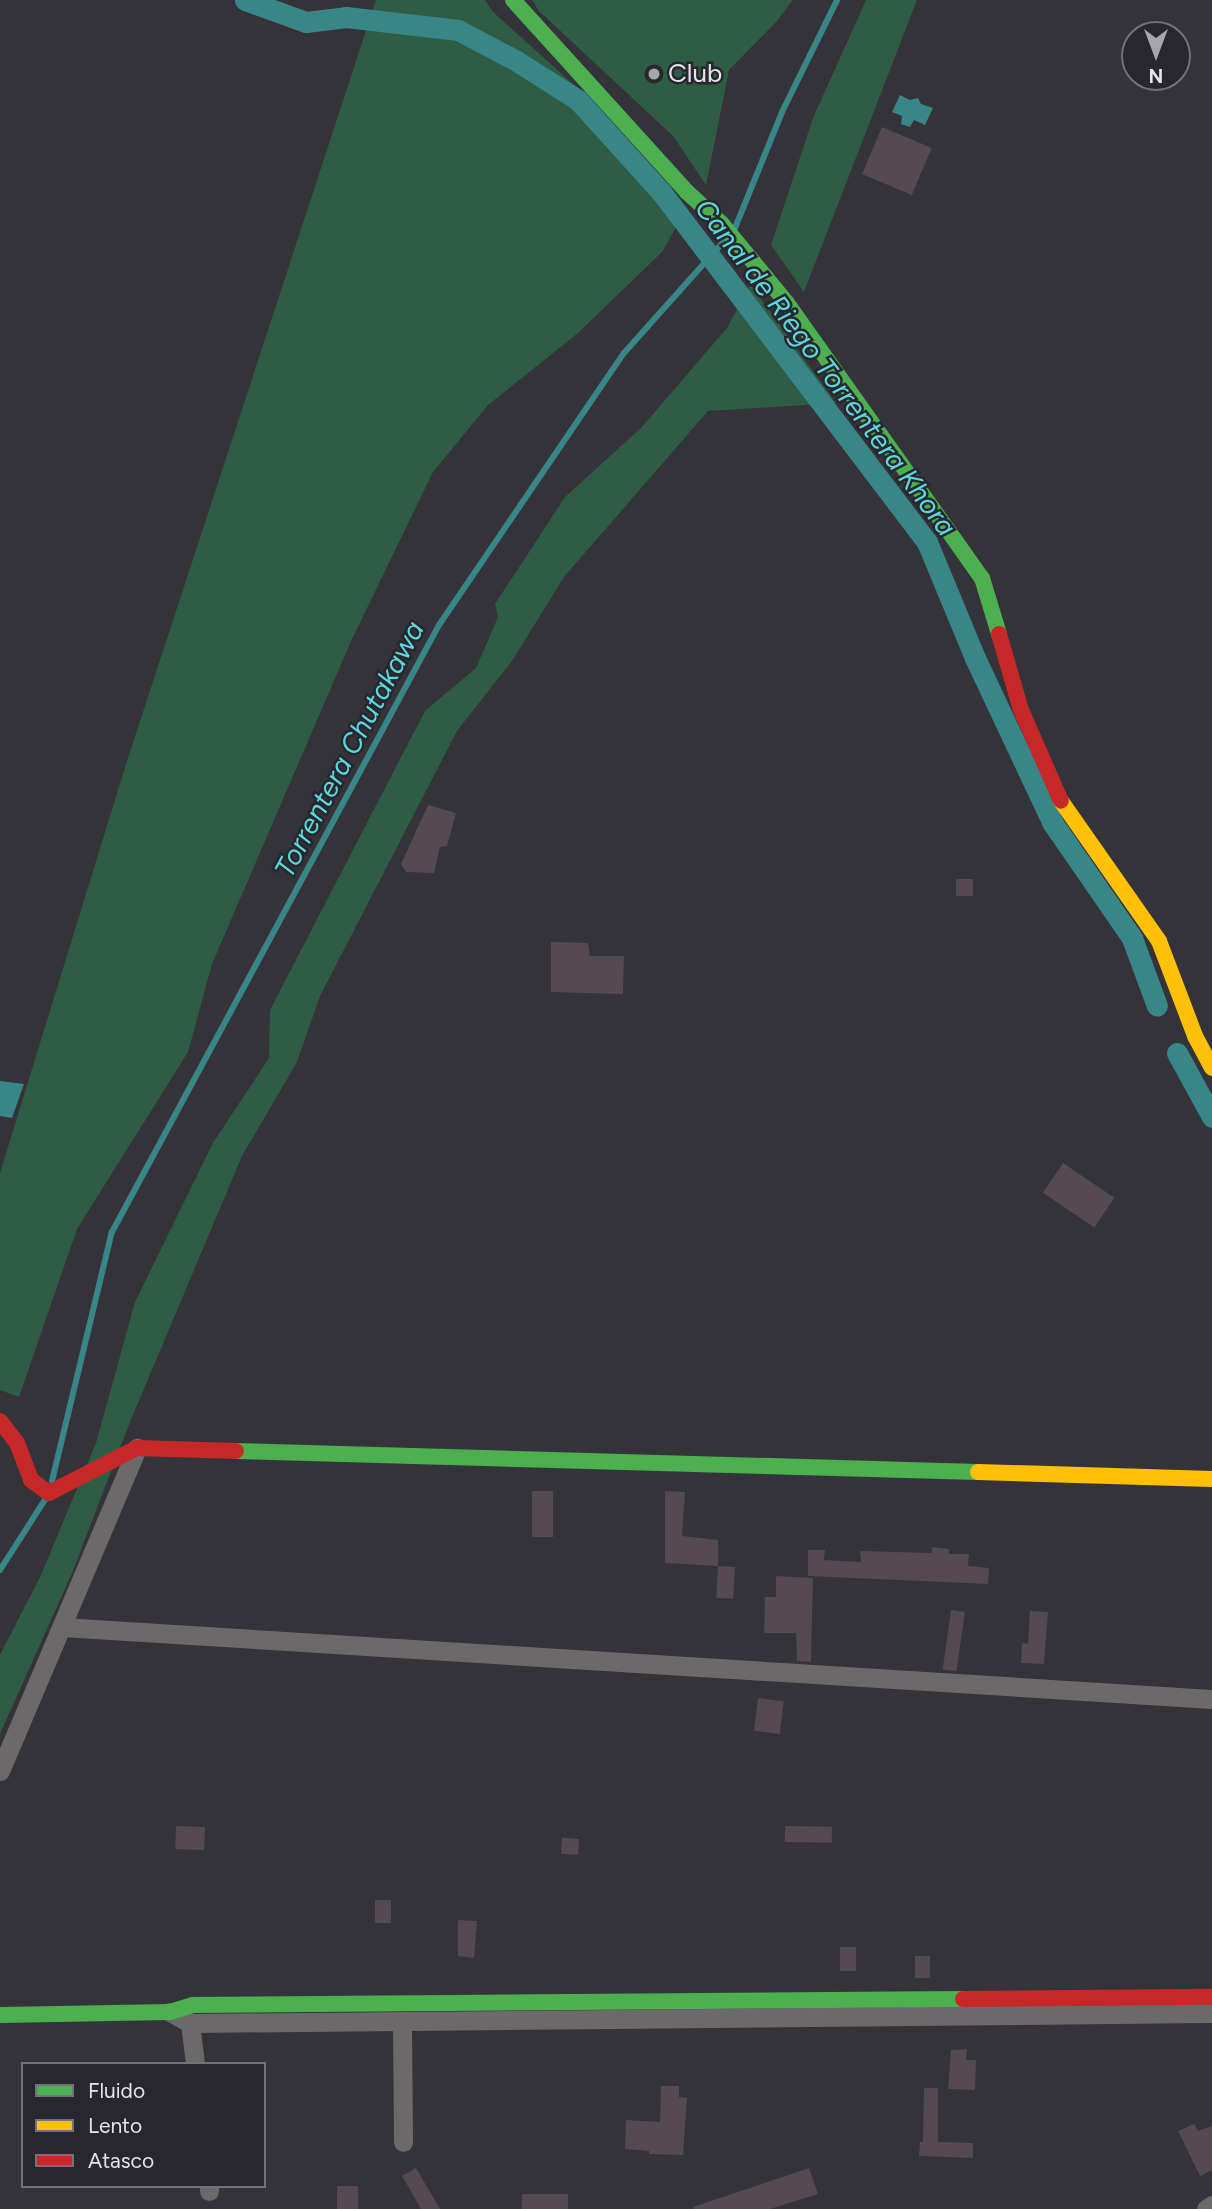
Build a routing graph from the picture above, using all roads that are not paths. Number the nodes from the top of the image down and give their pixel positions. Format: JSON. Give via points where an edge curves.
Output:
{"nodes":[{"id":1,"x":513,"y":0,"type":"edge"},
{"id":2,"x":1212,"y":1068,"type":"edge"},
{"id":3,"x":0,"y":1421,"type":"edge"},
{"id":4,"x":137,"y":1448,"type":"junction"},
{"id":5,"x":1212,"y":1479,"type":"edge"},
{"id":6,"x":62,"y":1627,"type":"junction"},
{"id":7,"x":1212,"y":1699,"type":"edge"},
{"id":8,"x":0,"y":1771,"type":"edge"},
{"id":9,"x":1212,"y":1997,"type":"edge"},
{"id":10,"x":170,"y":2012,"type":"junction"},
{"id":11,"x":1212,"y":2013,"type":"edge"},
{"id":12,"x":0,"y":2015,"type":"edge"},
{"id":13,"x":190,"y":2023,"type":"junction"},
{"id":14,"x":402,"y":2023,"type":"junction"},
{"id":15,"x":195,"y":2062,"type":"edge"},
{"id":16,"x":403,"y":2142,"type":"dead end"},
{"id":17,"x":1212,"y":2205,"type":"edge"},
{"id":18,"x":1206,"y":2209,"type":"edge"}],
"edges":[{"from":1,"to":2,"type":"street","via":[[686,191],[722,224],[787,303],[982,578],[1021,710],[1065,810],[1159,941]]},
{"from":3,"to":4,"type":"street","via":[[17,1443],[31,1480],[49,1493]]},
{"from":4,"to":5,"type":"street"},
{"from":4,"to":6,"type":"street"},
{"from":6,"to":7,"type":"street"},
{"from":6,"to":8,"type":"street"},
{"from":9,"to":10,"type":"street","via":[[193,2005]]},
{"from":10,"to":12,"type":"street"},
{"from":10,"to":13,"type":"street"},
{"from":11,"to":14,"type":"street"},
{"from":13,"to":14,"type":"street"},
{"from":13,"to":15,"type":"street"},
{"from":14,"to":16,"type":"street"},
{"from":17,"to":18,"type":"street"}]}
